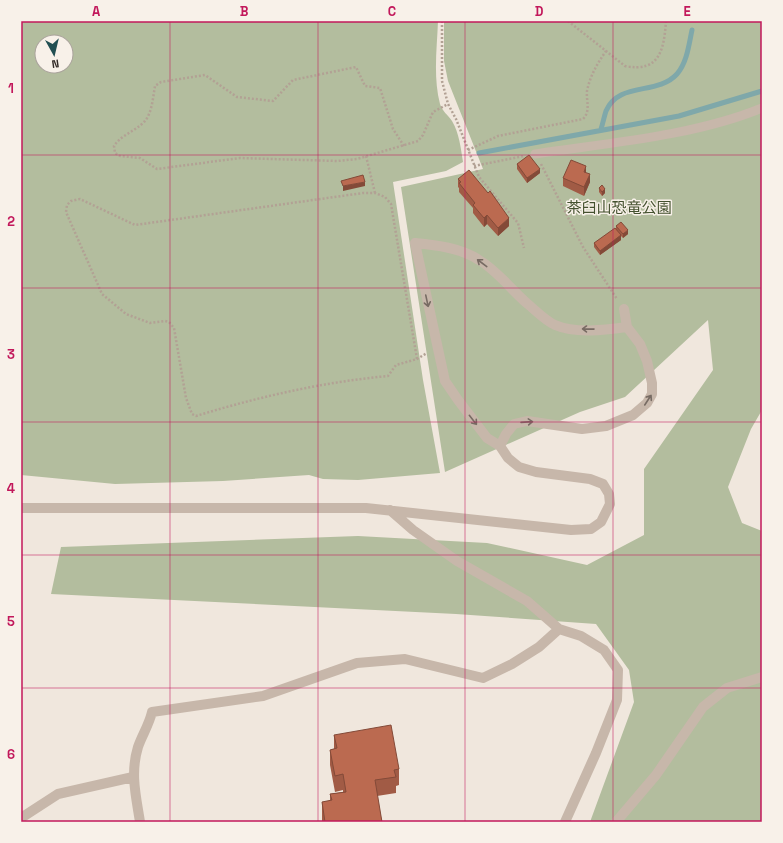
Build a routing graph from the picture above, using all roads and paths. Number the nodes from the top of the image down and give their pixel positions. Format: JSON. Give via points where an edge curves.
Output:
{"nodes":[{"id":1,"x":442,"y":21,"type":"edge"},
{"id":2,"x":568,"y":21,"type":"edge"},
{"id":3,"x":666,"y":21,"type":"edge"},
{"id":4,"x":606,"y":51,"type":"junction"},
{"id":5,"x":448,"y":104,"type":"junction"},
{"id":6,"x":762,"y":108,"type":"edge"},
{"id":7,"x":404,"y":146,"type":"junction"},
{"id":8,"x":468,"y":150,"type":"junction"},
{"id":9,"x":535,"y":154,"type":"junction"},
{"id":10,"x":366,"y":156,"type":"junction"},
{"id":11,"x":474,"y":166,"type":"junction"},
{"id":12,"x":375,"y":193,"type":"junction"},
{"id":13,"x":524,"y":248,"type":"dead end"},
{"id":14,"x":624,"y":309,"type":"joint"},
{"id":15,"x":627,"y":327,"type":"junction"},
{"id":16,"x":438,"y":347,"type":"junction"},
{"id":17,"x":417,"y":359,"type":"junction"},
{"id":18,"x":500,"y":446,"type":"junction"},
{"id":19,"x":21,"y":508,"type":"edge"},
{"id":20,"x":390,"y":510,"type":"junction"},
{"id":21,"x":559,"y":629,"type":"junction"},
{"id":22,"x":762,"y":677,"type":"edge"},
{"id":23,"x":133,"y":777,"type":"junction"},
{"id":24,"x":21,"y":818,"type":"edge"},
{"id":25,"x":140,"y":822,"type":"edge"},
{"id":26,"x":565,"y":822,"type":"edge"},
{"id":27,"x":616,"y":822,"type":"edge"}],
"edges":[{"from":1,"to":5,"type":"path","via":[[442,81]]},
{"from":2,"to":4,"type":"path"},
{"from":3,"to":4,"type":"path","via":[[662,52],[647,66],[625,66]]},
{"from":4,"to":8,"type":"path","via":[[590,80],[587,94],[588,112],[583,118],[498,136]]},
{"from":5,"to":7,"type":"path","via":[[433,112],[418,142]]},
{"from":5,"to":8,"type":"path"},
{"from":6,"to":9,"type":"lane","via":[[689,129]]},
{"from":7,"to":10,"type":"path"},
{"from":7,"to":10,"type":"path","via":[[393,129],[380,88],[365,86],[356,67],[293,80],[273,101],[237,97],[205,75],[161,82],[155,86],[149,115],[144,122],[118,140],[114,146],[115,153],[120,156],[140,158],[157,169],[240,158],[337,161]]},
{"from":8,"to":11,"type":"path"},
{"from":9,"to":11,"type":"path"},
{"from":9,"to":14,"type":"path","via":[[583,247]]},
{"from":10,"to":12,"type":"path"},
{"from":11,"to":13,"type":"path","via":[[479,177],[518,224]]},
{"from":12,"to":17,"type":"path","via":[[385,197],[391,204]]},
{"from":12,"to":17,"type":"path","via":[[135,225],[80,199],[66,205],[66,212],[102,294],[126,314],[150,323],[169,322],[174,328],[186,398],[192,414],[196,416],[238,403],[344,380],[388,376],[396,365]]},
{"from":14,"to":15,"type":"street"},
{"from":15,"to":16,"type":"street","one_way":true,"via":[[605,330],[553,325],[480,260],[461,252],[415,243]]},
{"from":18,"to":15,"type":"street","one_way":true,"via":[[514,424],[527,421],[582,429],[606,426],[633,415],[647,403],[652,394],[647,361],[640,344]]},
{"from":16,"to":17,"type":"path"},
{"from":16,"to":18,"type":"street","one_way":true,"via":[[445,381],[487,438]]},
{"from":18,"to":20,"type":"street","via":[[508,458],[519,467],[536,472],[590,479],[603,484],[609,494],[610,504],[601,522],[591,529],[571,530]]},
{"from":19,"to":20,"type":"street","via":[[299,506]]},
{"from":20,"to":21,"type":"street","via":[[457,561],[527,601]]},
{"from":21,"to":23,"type":"street","via":[[534,650],[483,678],[405,659],[357,663],[263,696],[152,712],[148,728],[138,746]]},
{"from":21,"to":26,"type":"street","via":[[580,636],[604,650],[618,670],[617,700]]},
{"from":22,"to":27,"type":"street","via":[[727,688],[703,707],[656,774]]},
{"from":23,"to":24,"type":"street","via":[[58,794]]},
{"from":23,"to":25,"type":"street"}]}
